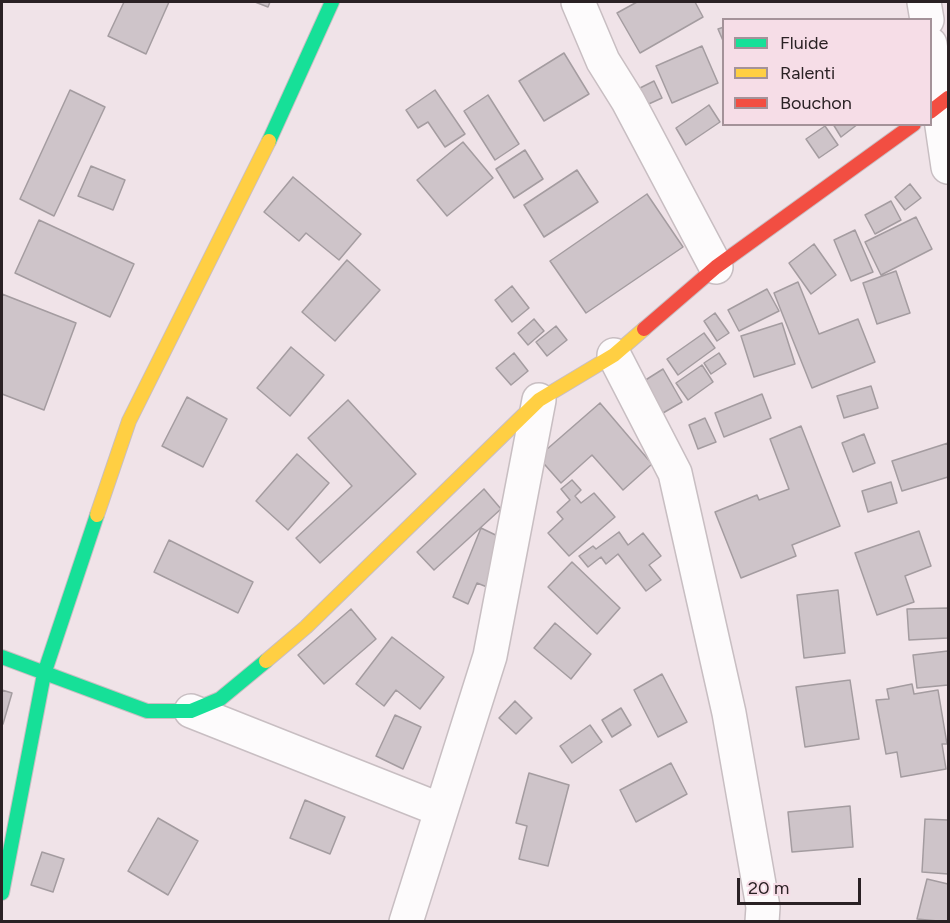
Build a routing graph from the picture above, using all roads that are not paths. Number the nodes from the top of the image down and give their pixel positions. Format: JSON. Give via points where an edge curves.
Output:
{"nodes":[{"id":1,"x":332,"y":2,"type":"edge"},
{"id":2,"x":578,"y":2,"type":"edge"},
{"id":3,"x":924,"y":2,"type":"edge"},
{"id":4,"x":927,"y":18,"type":"edge"},
{"id":5,"x":932,"y":58,"type":"edge"},
{"id":6,"x":939,"y":105,"type":"edge"},
{"id":7,"x":911,"y":126,"type":"edge"},
{"id":8,"x":948,"y":167,"type":"edge"},
{"id":9,"x":716,"y":267,"type":"junction"},
{"id":10,"x":614,"y":355,"type":"junction"},
{"id":11,"x":539,"y":400,"type":"junction"},
{"id":12,"x":2,"y":657,"type":"edge"},
{"id":13,"x":44,"y":674,"type":"junction"},
{"id":14,"x":191,"y":711,"type":"junction"},
{"id":15,"x":441,"y":810,"type":"junction"},
{"id":16,"x":2,"y":893,"type":"edge"},
{"id":17,"x":406,"y":921,"type":"edge"},
{"id":18,"x":762,"y":921,"type":"edge"}],
"edges":[{"from":1,"to":13,"type":"street","via":[[262,156],[129,421]]},
{"from":2,"to":9,"type":"street","via":[[603,61]]},
{"from":3,"to":4,"type":"street"},
{"from":5,"to":6,"type":"street"},
{"from":6,"to":8,"type":"street"},
{"from":7,"to":9,"type":"street"},
{"from":9,"to":10,"type":"street"},
{"from":10,"to":11,"type":"street"},
{"from":10,"to":18,"type":"street","via":[[675,473],[729,713]]},
{"from":11,"to":14,"type":"street","via":[[306,627],[220,699]]},
{"from":11,"to":15,"type":"street","via":[[490,656]]},
{"from":12,"to":13,"type":"street"},
{"from":13,"to":14,"type":"street","via":[[147,711]]},
{"from":13,"to":16,"type":"street"},
{"from":14,"to":15,"type":"street"},
{"from":15,"to":17,"type":"street"}]}
